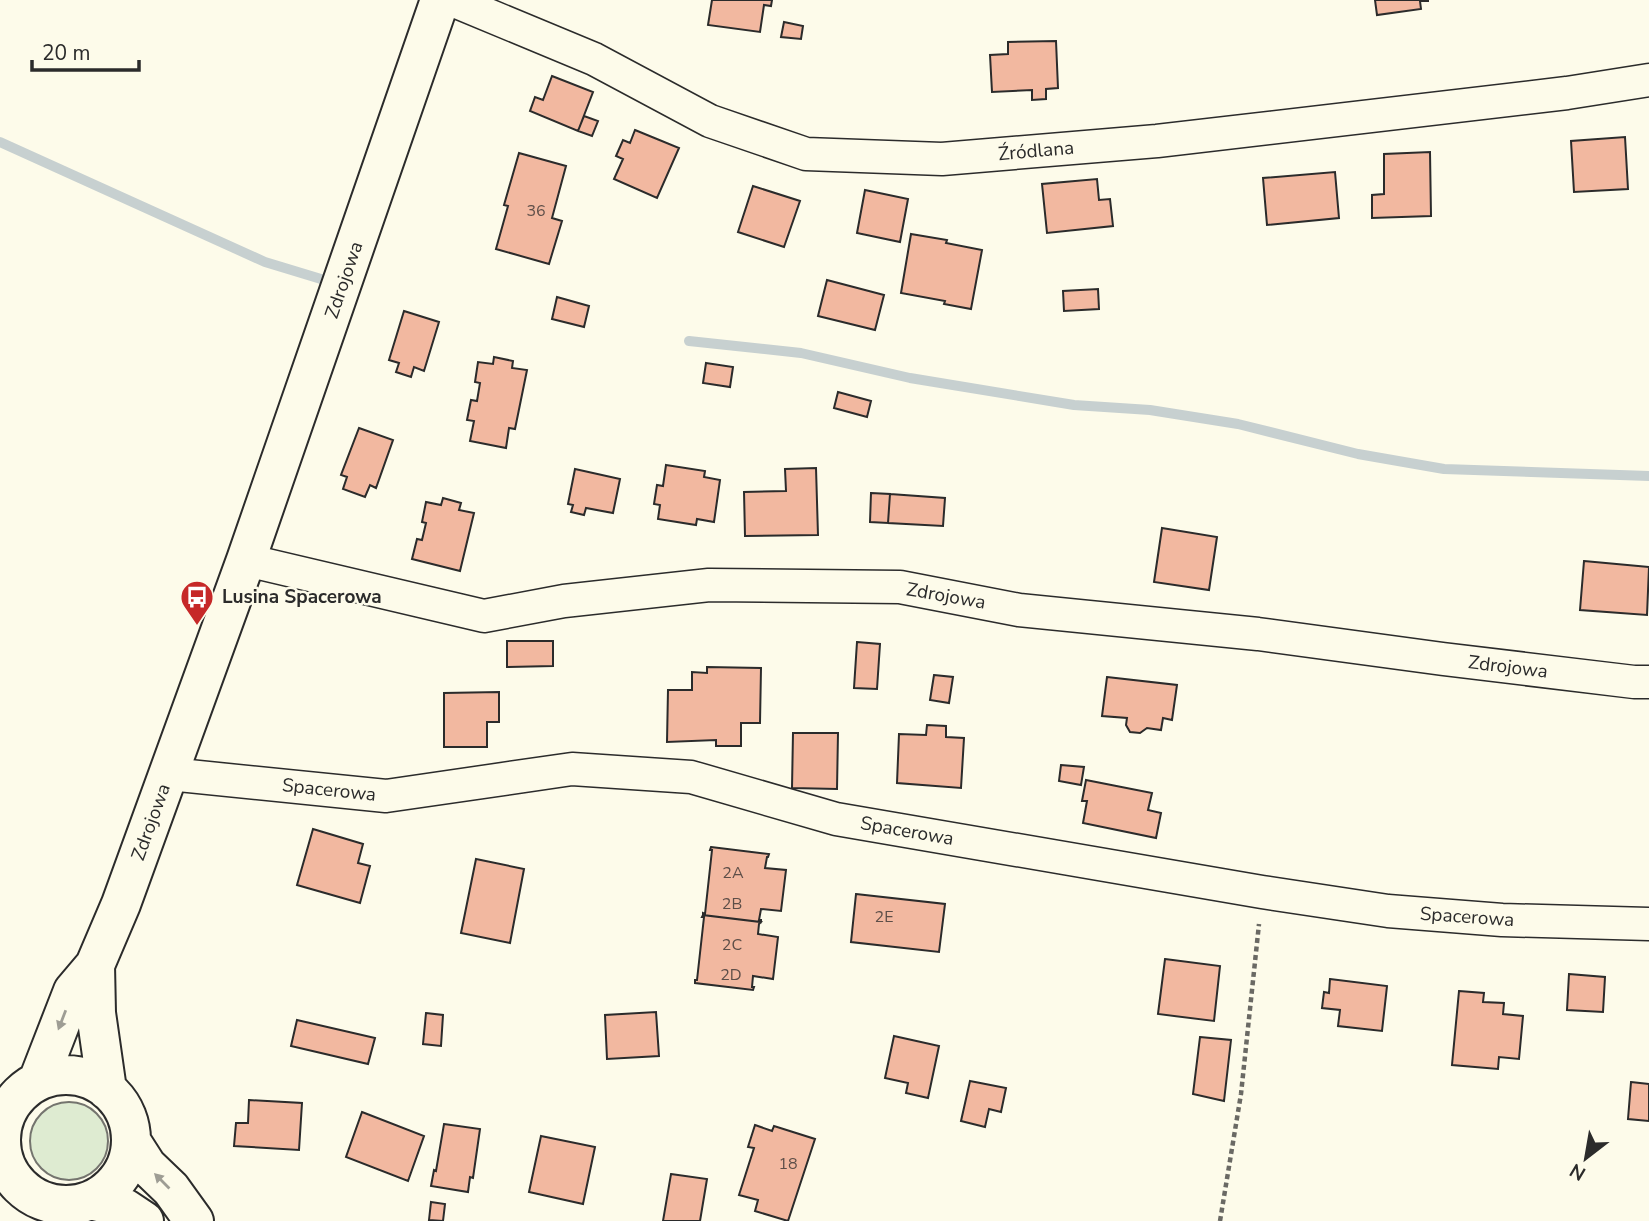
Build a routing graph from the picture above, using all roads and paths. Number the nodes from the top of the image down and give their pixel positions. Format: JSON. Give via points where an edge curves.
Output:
{"nodes":[{"id":1,"x":440,"y":0,"type":"edge"},
{"id":2,"x":452,"y":0,"type":"edge"},
{"id":3,"x":1649,"y":80,"type":"edge"},
{"id":4,"x":246,"y":560,"type":"junction"},
{"id":5,"x":1649,"y":682,"type":"edge"},
{"id":6,"x":169,"y":774,"type":"junction"},
{"id":7,"x":1262,"y":892,"type":"junction"},
{"id":8,"x":1649,"y":924,"type":"edge"},
{"id":9,"x":95,"y":965,"type":"junction"},
{"id":10,"x":38,"y":1081,"type":"junction"},
{"id":11,"x":107,"y":1090,"type":"junction"},
{"id":12,"x":0,"y":1137,"type":"edge"},
{"id":13,"x":131,"y":1141,"type":"junction"},
{"id":14,"x":37,"y":1199,"type":"junction"},
{"id":15,"x":92,"y":1200,"type":"junction"},
{"id":16,"x":0,"y":1208,"type":"edge"},
{"id":17,"x":144,"y":1221,"type":"edge"},
{"id":18,"x":194,"y":1221,"type":"edge"},
{"id":19,"x":1220,"y":1221,"type":"edge"}],
"edges":[{"from":1,"to":4,"type":"street","name":"Zdrojowa"},
{"from":2,"to":3,"type":"street","name":"Źródlana","via":[[594,59],[710,121],[806,154],[942,159],[1143,142]]},
{"from":4,"to":5,"type":"street","name":"Zdrojowa","via":[[484,616],[564,601],[709,585],[900,587],[1019,610]]},
{"from":4,"to":6,"type":"street","name":"Zdrojowa"},
{"from":6,"to":7,"type":"street","name":"Spacerowa","via":[[386,796],[572,769],[691,776],[836,819]]},
{"from":6,"to":9,"type":"street","name":"Zdrojowa"},
{"from":7,"to":8,"type":"street","name":"Spacerowa","via":[[1388,911]]},
{"from":7,"to":19,"type":"path","via":[[1241,1094]]},
{"from":9,"to":10,"type":"street","name":"Zdrojowa","one_way":true,"via":[[73,991]]},
{"from":9,"to":11,"type":"street","name":"Zdrojowa","via":[[96,1013]]},
{"from":10,"to":11,"type":"street","via":[[73,1075]]},
{"from":10,"to":12,"type":"street","via":[[12,1103]]},
{"from":11,"to":13,"type":"street","via":[[125,1113]]},
{"from":12,"to":14,"type":"street","via":[[9,1173]]},
{"from":13,"to":15,"type":"street","via":[[120,1177]]},
{"from":18,"to":13,"type":"street","one_way":true},
{"from":14,"to":15,"type":"street","via":[[55,1205]]},
{"from":14,"to":16,"type":"street"},
{"from":15,"to":17,"type":"street","via":[[127,1209]]}]}
